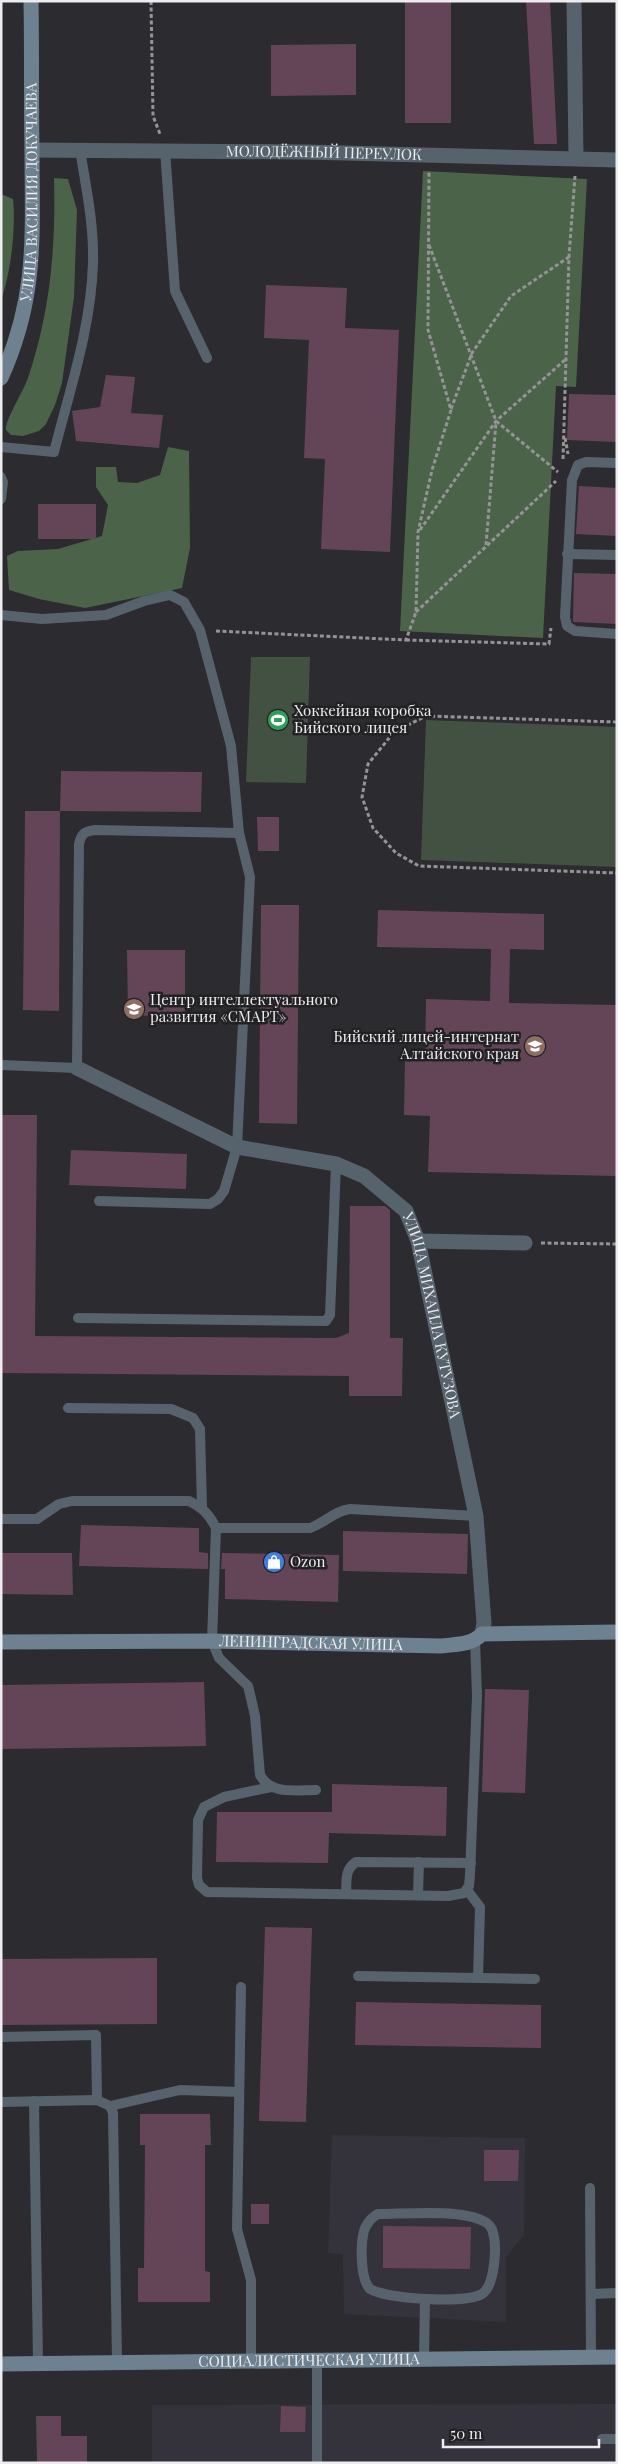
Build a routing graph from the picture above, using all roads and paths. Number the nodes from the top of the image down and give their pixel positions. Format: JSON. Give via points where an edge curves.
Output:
{"nodes":[{"id":1,"x":31,"y":1,"type":"edge"},
{"id":2,"x":151,"y":1,"type":"edge"},
{"id":3,"x":574,"y":1,"type":"edge"},
{"id":4,"x":32,"y":150,"type":"junction"},
{"id":5,"x":80,"y":150,"type":"junction"},
{"id":6,"x":165,"y":150,"type":"junction"},
{"id":7,"x":430,"y":155,"type":"junction"},
{"id":8,"x":576,"y":158,"type":"junction"},
{"id":9,"x":617,"y":160,"type":"edge"},
{"id":10,"x":428,"y":242,"type":"junction"},
{"id":11,"x":569,"y":256,"type":"junction"},
{"id":12,"x":472,"y":353,"type":"junction"},
{"id":13,"x":207,"y":358,"type":"dead end"},
{"id":14,"x":567,"y":359,"type":"junction"},
{"id":15,"x":1,"y":378,"type":"edge"},
{"id":16,"x":451,"y":410,"type":"junction"},
{"id":17,"x":496,"y":421,"type":"junction"},
{"id":18,"x":1,"y":447,"type":"edge"},
{"id":19,"x":617,"y":463,"type":"edge"},
{"id":20,"x":562,"y":475,"type":"junction"},
{"id":21,"x":1,"y":477,"type":"edge"},
{"id":22,"x":1,"y":499,"type":"edge"},
{"id":23,"x":418,"y":532,"type":"junction"},
{"id":24,"x":486,"y":546,"type":"junction"},
{"id":25,"x":567,"y":554,"type":"junction"},
{"id":26,"x":617,"y":555,"type":"edge"},
{"id":27,"x":416,"y":612,"type":"junction"},
{"id":28,"x":1,"y":615,"type":"edge"},
{"id":29,"x":551,"y":624,"type":"dead end"},
{"id":30,"x":200,"y":630,"type":"junction"},
{"id":31,"x":617,"y":634,"type":"edge"},
{"id":32,"x":406,"y":640,"type":"junction"},
{"id":33,"x":617,"y":722,"type":"edge"},
{"id":34,"x":239,"y":834,"type":"junction"},
{"id":35,"x":617,"y":873,"type":"edge"},
{"id":36,"x":1,"y":1065,"type":"edge"},
{"id":37,"x":77,"y":1068,"type":"junction"},
{"id":38,"x":237,"y":1147,"type":"junction"},
{"id":39,"x":336,"y":1164,"type":"junction"},
{"id":40,"x":99,"y":1200,"type":"dead end"},
{"id":41,"x":418,"y":1241,"type":"junction"},
{"id":42,"x":525,"y":1243,"type":"joint"},
{"id":43,"x":617,"y":1244,"type":"edge"},
{"id":44,"x":78,"y":1318,"type":"dead end"},
{"id":45,"x":68,"y":1408,"type":"dead end"},
{"id":46,"x":202,"y":1508,"type":"junction"},
{"id":47,"x":476,"y":1516,"type":"junction"},
{"id":48,"x":1,"y":1520,"type":"edge"},
{"id":49,"x":216,"y":1528,"type":"junction"},
{"id":50,"x":617,"y":1632,"type":"edge"},
{"id":51,"x":479,"y":1637,"type":"junction"},
{"id":52,"x":1,"y":1642,"type":"edge"},
{"id":53,"x":212,"y":1642,"type":"junction"},
{"id":54,"x":270,"y":1787,"type":"junction"},
{"id":55,"x":316,"y":1790,"type":"dead end"},
{"id":56,"x":419,"y":1862,"type":"junction"},
{"id":57,"x":471,"y":1863,"type":"junction"},
{"id":58,"x":467,"y":1890,"type":"junction"},
{"id":59,"x":346,"y":1894,"type":"junction"},
{"id":60,"x":418,"y":1895,"type":"junction"},
{"id":61,"x":358,"y":1976,"type":"dead end"},
{"id":62,"x":478,"y":1978,"type":"junction"},
{"id":63,"x":535,"y":1979,"type":"dead end"},
{"id":64,"x":241,"y":1987,"type":"dead end"},
{"id":65,"x":1,"y":2037,"type":"edge"},
{"id":66,"x":239,"y":2092,"type":"junction"},
{"id":67,"x":97,"y":2100,"type":"junction"},
{"id":68,"x":34,"y":2101,"type":"junction"},
{"id":69,"x":1,"y":2102,"type":"edge"},
{"id":70,"x":110,"y":2106,"type":"junction"},
{"id":71,"x":590,"y":2188,"type":"dead end"},
{"id":72,"x":617,"y":2293,"type":"edge"},
{"id":73,"x":591,"y":2294,"type":"junction"},
{"id":74,"x":425,"y":2299,"type":"junction"},
{"id":75,"x":591,"y":2357,"type":"junction"},
{"id":76,"x":617,"y":2357,"type":"edge"},
{"id":77,"x":424,"y":2359,"type":"junction"},
{"id":78,"x":317,"y":2360,"type":"junction"},
{"id":79,"x":251,"y":2361,"type":"junction"},
{"id":80,"x":117,"y":2362,"type":"junction"},
{"id":81,"x":38,"y":2363,"type":"junction"},
{"id":82,"x":1,"y":2364,"type":"edge"},
{"id":83,"x":602,"y":2439,"type":"dead end"},
{"id":84,"x":617,"y":2439,"type":"edge"},
{"id":85,"x":317,"y":2463,"type":"edge"}],
"edges":[{"from":1,"to":4,"type":"street","name":"УЛИЦА ВАСИЛИЯ ДОКУЧАЕВА"},
{"from":2,"to":6,"type":"path","via":[[153,116]]},
{"from":3,"to":8,"type":"street"},
{"from":4,"to":5,"type":"street","name":"МОЛОДЁЖНЫЙ ПЕРЕУЛОК"},
{"from":4,"to":15,"type":"street","name":"УЛИЦА ВАСИЛИЯ ДОКУЧАЕВА","via":[[33,254],[29,287],[19,334]]},
{"from":5,"to":6,"type":"street","name":"МОЛОДЁЖНЫЙ ПЕРЕУЛОК"},
{"from":5,"to":18,"type":"lane","via":[[91,214],[93,263],[85,329],[65,412],[54,452]]},
{"from":6,"to":7,"type":"street","name":"МОЛОДЁЖНЫЙ ПЕРЕУЛОК"},
{"from":6,"to":13,"type":"lane","via":[[175,291]]},
{"from":7,"to":8,"type":"street","name":"МОЛОДЁЖНЫЙ ПЕРЕУЛОК"},
{"from":7,"to":10,"type":"path"},
{"from":8,"to":9,"type":"street","name":"МОЛОДЁЖНЫЙ ПЕРЕУЛОК"},
{"from":8,"to":11,"type":"path"},
{"from":10,"to":12,"type":"path"},
{"from":10,"to":16,"type":"path","via":[[428,330]]},
{"from":11,"to":12,"type":"path","via":[[511,296]]},
{"from":11,"to":14,"type":"path"},
{"from":12,"to":16,"type":"path"},
{"from":12,"to":17,"type":"path"},
{"from":14,"to":17,"type":"path"},
{"from":14,"to":20,"type":"path"},
{"from":16,"to":23,"type":"path","via":[[432,470]]},
{"from":17,"to":20,"type":"path"},
{"from":17,"to":23,"type":"path"},
{"from":17,"to":24,"type":"path"},
{"from":19,"to":25,"type":"lane","via":[[586,462],[578,465],[572,480]]},
{"from":20,"to":24,"type":"path"},
{"from":21,"to":22,"type":"lane","via":[[4,482]]},
{"from":23,"to":27,"type":"path"},
{"from":24,"to":27,"type":"path"},
{"from":25,"to":26,"type":"lane"},
{"from":25,"to":31,"type":"lane","via":[[567,626],[575,630]]},
{"from":27,"to":32,"type":"path"},
{"from":28,"to":30,"type":"lane","via":[[42,620],[106,615],[170,595],[184,602]]},
{"from":29,"to":32,"type":"path","via":[[549,644]]},
{"from":30,"to":32,"type":"path"},
{"from":30,"to":34,"type":"lane","via":[[231,746]]},
{"from":33,"to":35,"type":"path","via":[[426,716],[394,732],[368,764],[362,797],[373,828],[396,853],[420,866]]},
{"from":34,"to":37,"type":"lane","via":[[95,830],[86,831],[81,836]]},
{"from":34,"to":38,"type":"lane","via":[[250,877]]},
{"from":36,"to":37,"type":"lane"},
{"from":37,"to":38,"type":"street","name":"УЛИЦА МИХАИЛА КУТУЗОВА"},
{"from":38,"to":39,"type":"street","name":"УЛИЦА МИХАИЛА КУТУЗОВА"},
{"from":38,"to":40,"type":"lane","via":[[224,1191],[218,1200],[210,1204]]},
{"from":39,"to":41,"type":"street","name":"УЛИЦА МИХАИЛА КУТУЗОВА","via":[[364,1176],[406,1211]]},
{"from":39,"to":44,"type":"lane","via":[[330,1315],[326,1321]]},
{"from":41,"to":42,"type":"street"},
{"from":41,"to":47,"type":"street","name":"УЛИЦА МИХАИЛА КУТУЗОВА"},
{"from":42,"to":43,"type":"path"},
{"from":45,"to":46,"type":"lane","via":[[171,1409],[193,1418],[200,1429]]},
{"from":46,"to":48,"type":"lane","via":[[189,1501],[72,1501],[59,1504],[37,1519]]},
{"from":46,"to":49,"type":"lane"},
{"from":47,"to":49,"type":"lane","via":[[350,1508],[310,1528]]},
{"from":47,"to":51,"type":"street","name":"УЛИЦА МИХАИЛА КУТУЗОВА","via":[[484,1623]]},
{"from":49,"to":53,"type":"lane"},
{"from":50,"to":51,"type":"street","name":"ЛЕНИНГРАДСКАЯ УЛИЦА"},
{"from":51,"to":53,"type":"street","name":"ЛЕНИНГРАДСКАЯ УЛИЦА","via":[[441,1646]]},
{"from":51,"to":57,"type":"lane"},
{"from":52,"to":53,"type":"street","name":"ЛЕНИНГРАДСКАЯ УЛИЦА"},
{"from":53,"to":54,"type":"lane","via":[[226,1666],[248,1686],[255,1716],[258,1768],[264,1783]]},
{"from":54,"to":55,"type":"lane"},
{"from":54,"to":59,"type":"lane","via":[[224,1797],[204,1807],[198,1820],[199,1885],[207,1892],[218,1894]]},
{"from":56,"to":57,"type":"lane"},
{"from":56,"to":59,"type":"lane","via":[[356,1862],[349,1867]]},
{"from":56,"to":60,"type":"lane"},
{"from":57,"to":58,"type":"lane"},
{"from":58,"to":60,"type":"lane","via":[[454,1895]]},
{"from":58,"to":62,"type":"lane","via":[[480,1907]]},
{"from":59,"to":60,"type":"lane"},
{"from":61,"to":62,"type":"lane"},
{"from":62,"to":63,"type":"lane"},
{"from":64,"to":66,"type":"lane"},
{"from":65,"to":67,"type":"lane","via":[[96,2035]]},
{"from":66,"to":70,"type":"lane","via":[[180,2090]]},
{"from":66,"to":79,"type":"lane","via":[[237,2229],[252,2280]]},
{"from":67,"to":68,"type":"lane"},
{"from":67,"to":70,"type":"lane"},
{"from":68,"to":69,"type":"lane"},
{"from":68,"to":81,"type":"lane"},
{"from":70,"to":80,"type":"lane","via":[[113,2113]]},
{"from":71,"to":73,"type":"lane"},
{"from":72,"to":73,"type":"lane"},
{"from":73,"to":75,"type":"lane"},
{"from":74,"to":74,"type":"lane","via":[[476,2297],[488,2289],[493,2276],[494,2235],[488,2224],[450,2214],[378,2214],[369,2221],[363,2236],[362,2274],[366,2285],[383,2296]]},
{"from":74,"to":77,"type":"lane"},
{"from":75,"to":76,"type":"street","name":"СОЦИАЛИСТИЧЕСКАЯ УЛИЦА"},
{"from":75,"to":77,"type":"street","name":"СОЦИАЛИСТИЧЕСКАЯ УЛИЦА"},
{"from":77,"to":78,"type":"street","name":"СОЦИАЛИСТИЧЕСКАЯ УЛИЦА"},
{"from":78,"to":79,"type":"street","name":"СОЦИАЛИСТИЧЕСКАЯ УЛИЦА"},
{"from":78,"to":85,"type":"lane"},
{"from":79,"to":80,"type":"street","name":"СОЦИАЛИСТИЧЕСКАЯ УЛИЦА"},
{"from":80,"to":81,"type":"street","name":"СОЦИАЛИСТИЧЕСКАЯ УЛИЦА"},
{"from":81,"to":82,"type":"street","name":"СОЦИАЛИСТИЧЕСКАЯ УЛИЦА"},
{"from":83,"to":84,"type":"lane"}]}
